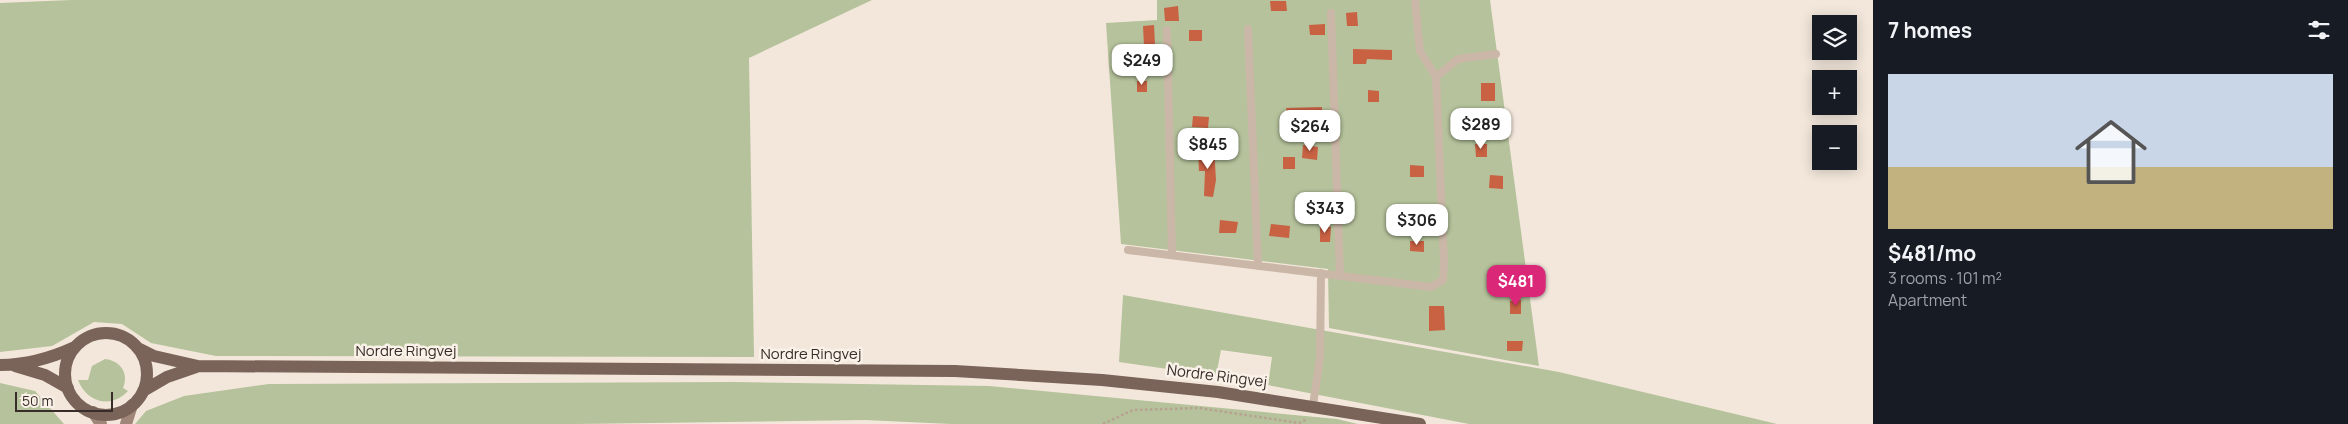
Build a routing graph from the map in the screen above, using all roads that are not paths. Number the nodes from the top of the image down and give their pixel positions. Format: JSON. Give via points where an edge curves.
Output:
{"nodes":[{"id":1,"x":1415,"y":0,"type":"edge"},
{"id":2,"x":1330,"y":13,"type":"dead end"},
{"id":3,"x":1248,"y":29,"type":"dead end"},
{"id":4,"x":1167,"y":30,"type":"dead end"},
{"id":5,"x":1496,"y":54,"type":"dead end"},
{"id":6,"x":1436,"y":77,"type":"junction"},
{"id":7,"x":1128,"y":250,"type":"dead end"},
{"id":8,"x":1172,"y":255,"type":"junction"},
{"id":9,"x":1258,"y":266,"type":"junction"},
{"id":10,"x":1321,"y":273,"type":"junction"},
{"id":11,"x":1340,"y":276,"type":"junction"},
{"id":12,"x":75,"y":348,"type":"junction"},
{"id":13,"x":138,"y":348,"type":"junction"},
{"id":14,"x":6,"y":365,"type":"edge"},
{"id":15,"x":198,"y":366,"type":"junction"},
{"id":16,"x":68,"y":388,"type":"junction"},
{"id":17,"x":144,"y":391,"type":"junction"},
{"id":18,"x":132,"y":405,"type":"junction"},
{"id":19,"x":1313,"y":406,"type":"junction"},
{"id":20,"x":93,"y":412,"type":"junction"},
{"id":21,"x":101,"y":424,"type":"edge"},
{"id":22,"x":126,"y":424,"type":"edge"},
{"id":23,"x":1420,"y":424,"type":"edge"}],
"edges":[{"from":1,"to":6,"type":"lane","via":[[1420,51]]},
{"from":2,"to":11,"type":"lane"},
{"from":3,"to":9,"type":"lane"},
{"from":4,"to":8,"type":"lane"},
{"from":5,"to":6,"type":"lane","via":[[1458,59]]},
{"from":6,"to":11,"type":"lane","via":[[1443,280],[1431,287]]},
{"from":7,"to":8,"type":"lane"},
{"from":8,"to":9,"type":"lane"},
{"from":9,"to":10,"type":"lane"},
{"from":10,"to":11,"type":"lane"},
{"from":10,"to":19,"type":"lane","via":[[1320,358]]},
{"from":12,"to":13,"type":"main road","via":[[89,336],[107,333],[124,337]]},
{"from":12,"to":14,"type":"main road","via":[[48,358]]},
{"from":12,"to":16,"type":"main road","via":[[65,371]]},
{"from":13,"to":15,"type":"main road","name":"Nordre Ringvej","via":[[154,356]]},
{"from":13,"to":17,"type":"main road","via":[[147,369]]},
{"from":14,"to":16,"type":"main road","via":[[45,375]]},
{"from":15,"to":17,"type":"main road","name":"Nordre Ringvej","via":[[166,377]]},
{"from":15,"to":19,"type":"main road","name":"Nordre Ringvej","via":[[956,371],[1102,380]]},
{"from":16,"to":20,"type":"main road","via":[[78,403]]},
{"from":17,"to":18,"type":"main road"},
{"from":18,"to":20,"type":"main road","via":[[110,414]]},
{"from":18,"to":22,"type":"street"},
{"from":19,"to":23,"type":"main road","name":"Nordre Ringvej"},
{"from":20,"to":21,"type":"street"}]}
